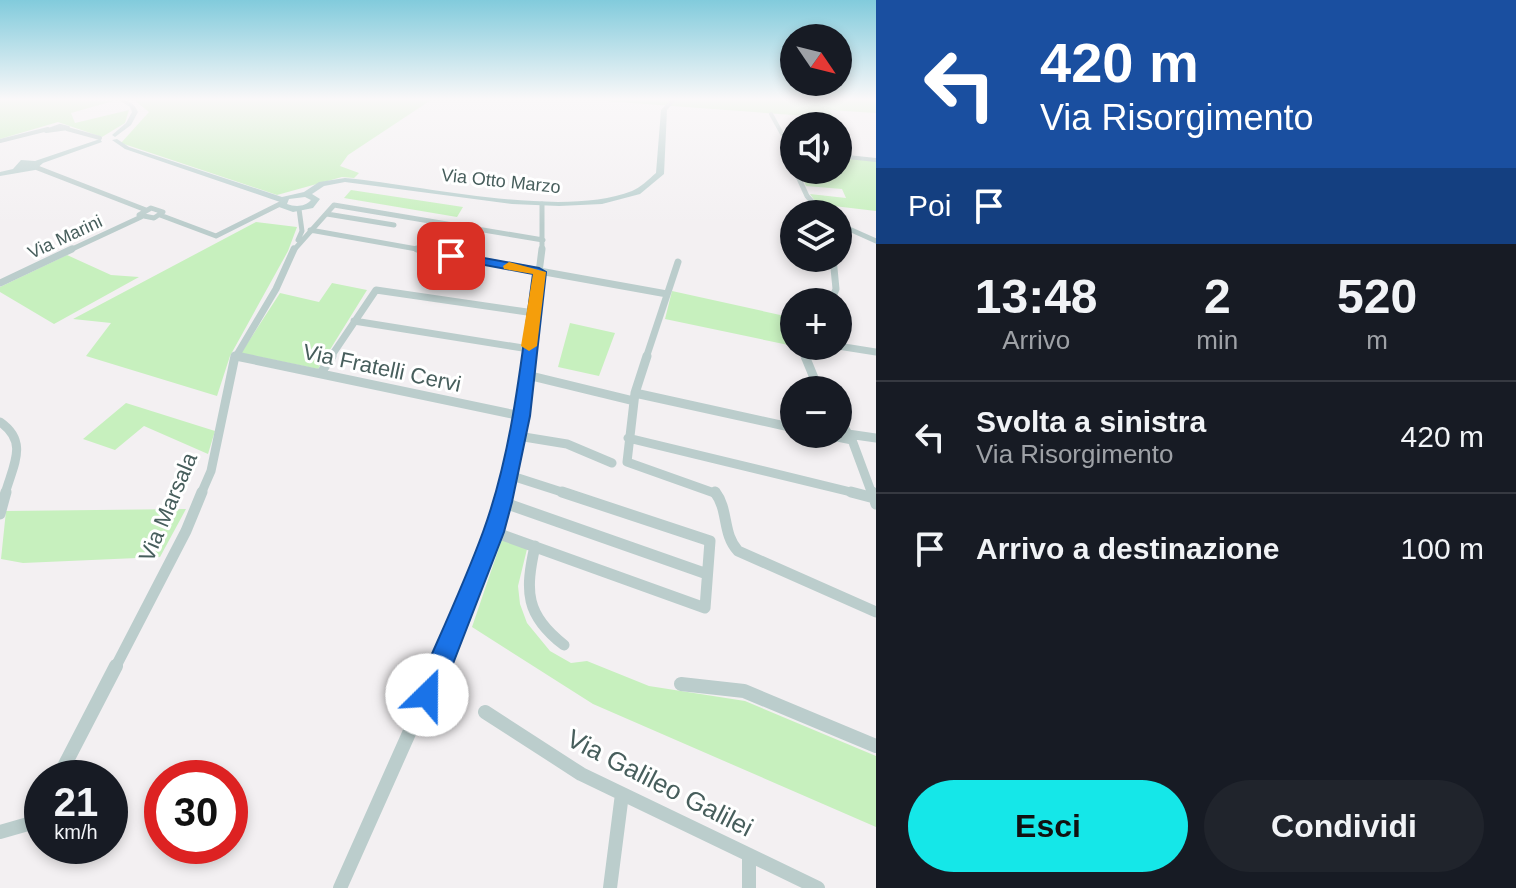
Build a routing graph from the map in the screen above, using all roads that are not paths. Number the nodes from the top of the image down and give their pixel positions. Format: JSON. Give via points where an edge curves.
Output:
{"nodes":[{"id":1,"x":96,"y":141,"type":"edge"},
{"id":2,"x":119,"y":141,"type":"edge"},
{"id":3,"x":662,"y":141,"type":"edge"},
{"id":4,"x":852,"y":157,"type":"edge"},
{"id":5,"x":876,"y":160,"type":"edge"},
{"id":6,"x":37,"y":164,"type":"junction"},
{"id":7,"x":0,"y":174,"type":"edge"},
{"id":8,"x":306,"y":194,"type":"junction"},
{"id":9,"x":282,"y":201,"type":"junction"},
{"id":10,"x":542,"y":204,"type":"junction"},
{"id":11,"x":299,"y":209,"type":"junction"},
{"id":12,"x":330,"y":209,"type":"junction"},
{"id":13,"x":146,"y":210,"type":"junction"},
{"id":14,"x":160,"y":215,"type":"junction"},
{"id":15,"x":141,"y":217,"type":"junction"},
{"id":16,"x":394,"y":225,"type":"dead end"},
{"id":17,"x":310,"y":230,"type":"junction"},
{"id":18,"x":852,"y":230,"type":"edge"},
{"id":19,"x":543,"y":240,"type":"junction"},
{"id":20,"x":876,"y":241,"type":"edge"},
{"id":21,"x":295,"y":246,"type":"junction"},
{"id":22,"x":678,"y":262,"type":"dead end"},
{"id":23,"x":539,"y":272,"type":"junction"},
{"id":24,"x":0,"y":283,"type":"edge"},
{"id":25,"x":667,"y":294,"type":"junction"},
{"id":26,"x":534,"y":313,"type":"junction"},
{"id":27,"x":354,"y":321,"type":"junction"},
{"id":28,"x":852,"y":348,"type":"edge"},
{"id":29,"x":529,"y":349,"type":"junction"},
{"id":30,"x":876,"y":352,"type":"edge"},
{"id":31,"x":235,"y":356,"type":"junction"},
{"id":32,"x":321,"y":373,"type":"junction"},
{"id":33,"x":527,"y":375,"type":"junction"},
{"id":34,"x":635,"y":397,"type":"junction"},
{"id":35,"x":521,"y":416,"type":"junction"},
{"id":36,"x":0,"y":422,"type":"edge"},
{"id":37,"x":780,"y":425,"type":"edge"},
{"id":38,"x":518,"y":436,"type":"junction"},
{"id":39,"x":852,"y":437,"type":"edge"},
{"id":40,"x":628,"y":438,"type":"junction"},
{"id":41,"x":876,"y":438,"type":"edge"},
{"id":42,"x":852,"y":442,"type":"edge"},
{"id":43,"x":612,"y":463,"type":"dead end"},
{"id":44,"x":509,"y":475,"type":"junction"},
{"id":45,"x":875,"y":501,"type":"edge"},
{"id":46,"x":502,"y":502,"type":"junction"},
{"id":47,"x":0,"y":514,"type":"edge"},
{"id":48,"x":494,"y":532,"type":"junction"},
{"id":49,"x":535,"y":546,"type":"junction"},
{"id":50,"x":707,"y":574,"type":"junction"},
{"id":51,"x":876,"y":612,"type":"edge"},
{"id":52,"x":564,"y":645,"type":"dead end"},
{"id":53,"x":681,"y":684,"type":"dead end"},
{"id":54,"x":485,"y":712,"type":"dead end"},
{"id":55,"x":876,"y":746,"type":"edge"},
{"id":56,"x":67,"y":760,"type":"edge"},
{"id":57,"x":622,"y":794,"type":"junction"},
{"id":58,"x":24,"y":825,"type":"edge"},
{"id":59,"x":0,"y":832,"type":"edge"},
{"id":60,"x":749,"y":855,"type":"junction"},
{"id":61,"x":340,"y":888,"type":"edge"},
{"id":62,"x":610,"y":888,"type":"edge"},
{"id":63,"x":749,"y":888,"type":"edge"},
{"id":64,"x":818,"y":888,"type":"edge"}],
"edges":[{"from":1,"to":6,"type":"street"},
{"from":2,"to":9,"type":"street"},
{"from":3,"to":10,"type":"street","name":"Via Otto Marzo","via":[[661,170],[635,193],[604,201]]},
{"from":4,"to":5,"type":"street"},
{"from":6,"to":7,"type":"street","via":[[24,162]]},
{"from":6,"to":13,"type":"street"},
{"from":8,"to":9,"type":"street","name":"Via Otto Marzo"},
{"from":8,"to":10,"type":"street","name":"Via Otto Marzo","via":[[322,184],[356,180]]},
{"from":8,"to":11,"type":"street","via":[[316,201]]},
{"from":9,"to":11,"type":"street"},
{"from":9,"to":14,"type":"street","via":[[216,236]]},
{"from":10,"to":19,"type":"street"},
{"from":11,"to":21,"type":"street","name":"Via Marsala","via":[[302,231]]},
{"from":12,"to":16,"type":"street"},
{"from":12,"to":17,"type":"street","name":"Via Marsala"},
{"from":12,"to":19,"type":"street"},
{"from":13,"to":14,"type":"street","via":[[161,209]]},
{"from":13,"to":15,"type":"street"},
{"from":14,"to":15,"type":"street"},
{"from":15,"to":24,"type":"street","name":"Via Marini"},
{"from":17,"to":21,"type":"street","name":"Via Marsala"},
{"from":17,"to":23,"type":"street"},
{"from":18,"to":20,"type":"street"},
{"from":19,"to":23,"type":"street"},
{"from":21,"to":31,"type":"street","name":"Via Marsala"},
{"from":22,"to":25,"type":"street"},
{"from":23,"to":25,"type":"street"},
{"from":23,"to":26,"type":"street"},
{"from":25,"to":34,"type":"street"},
{"from":26,"to":27,"type":"street","via":[[380,289]]},
{"from":26,"to":29,"type":"street"},
{"from":27,"to":29,"type":"street"},
{"from":27,"to":32,"type":"street"},
{"from":28,"to":30,"type":"street"},
{"from":29,"to":33,"type":"street"},
{"from":31,"to":32,"type":"street","name":"Via Fratelli Cervi"},
{"from":31,"to":56,"type":"street","name":"Via Marsala","via":[[206,483]]},
{"from":32,"to":35,"type":"street","name":"Via Fratelli Cervi"},
{"from":33,"to":34,"type":"street"},
{"from":33,"to":35,"type":"street"},
{"from":34,"to":37,"type":"street"},
{"from":34,"to":40,"type":"street"},
{"from":35,"to":38,"type":"street"},
{"from":36,"to":47,"type":"street","via":[[14,432],[18,445]]},
{"from":38,"to":43,"type":"street","via":[[567,444]]},
{"from":38,"to":44,"type":"street"},
{"from":39,"to":41,"type":"street"},
{"from":40,"to":45,"type":"street"},
{"from":40,"to":51,"type":"street","via":[[626,457],[632,465],[721,497],[728,540],[738,551]]},
{"from":42,"to":45,"type":"street"},
{"from":44,"to":46,"type":"street"},
{"from":44,"to":50,"type":"street","via":[[710,541]]},
{"from":46,"to":48,"type":"street"},
{"from":46,"to":50,"type":"street"},
{"from":48,"to":49,"type":"street"},
{"from":48,"to":61,"type":"street"},
{"from":49,"to":50,"type":"street","via":[[705,608]]},
{"from":49,"to":52,"type":"street","via":[[527,582],[529,601],[535,618]]},
{"from":53,"to":55,"type":"street","via":[[744,691]]},
{"from":54,"to":57,"type":"street","name":"Via Galileo Galilei"},
{"from":57,"to":60,"type":"street","name":"Via Galileo Galilei"},
{"from":57,"to":62,"type":"street"},
{"from":58,"to":59,"type":"street"},
{"from":60,"to":63,"type":"street"},
{"from":60,"to":64,"type":"street","name":"Via Galileo Galilei"}]}
